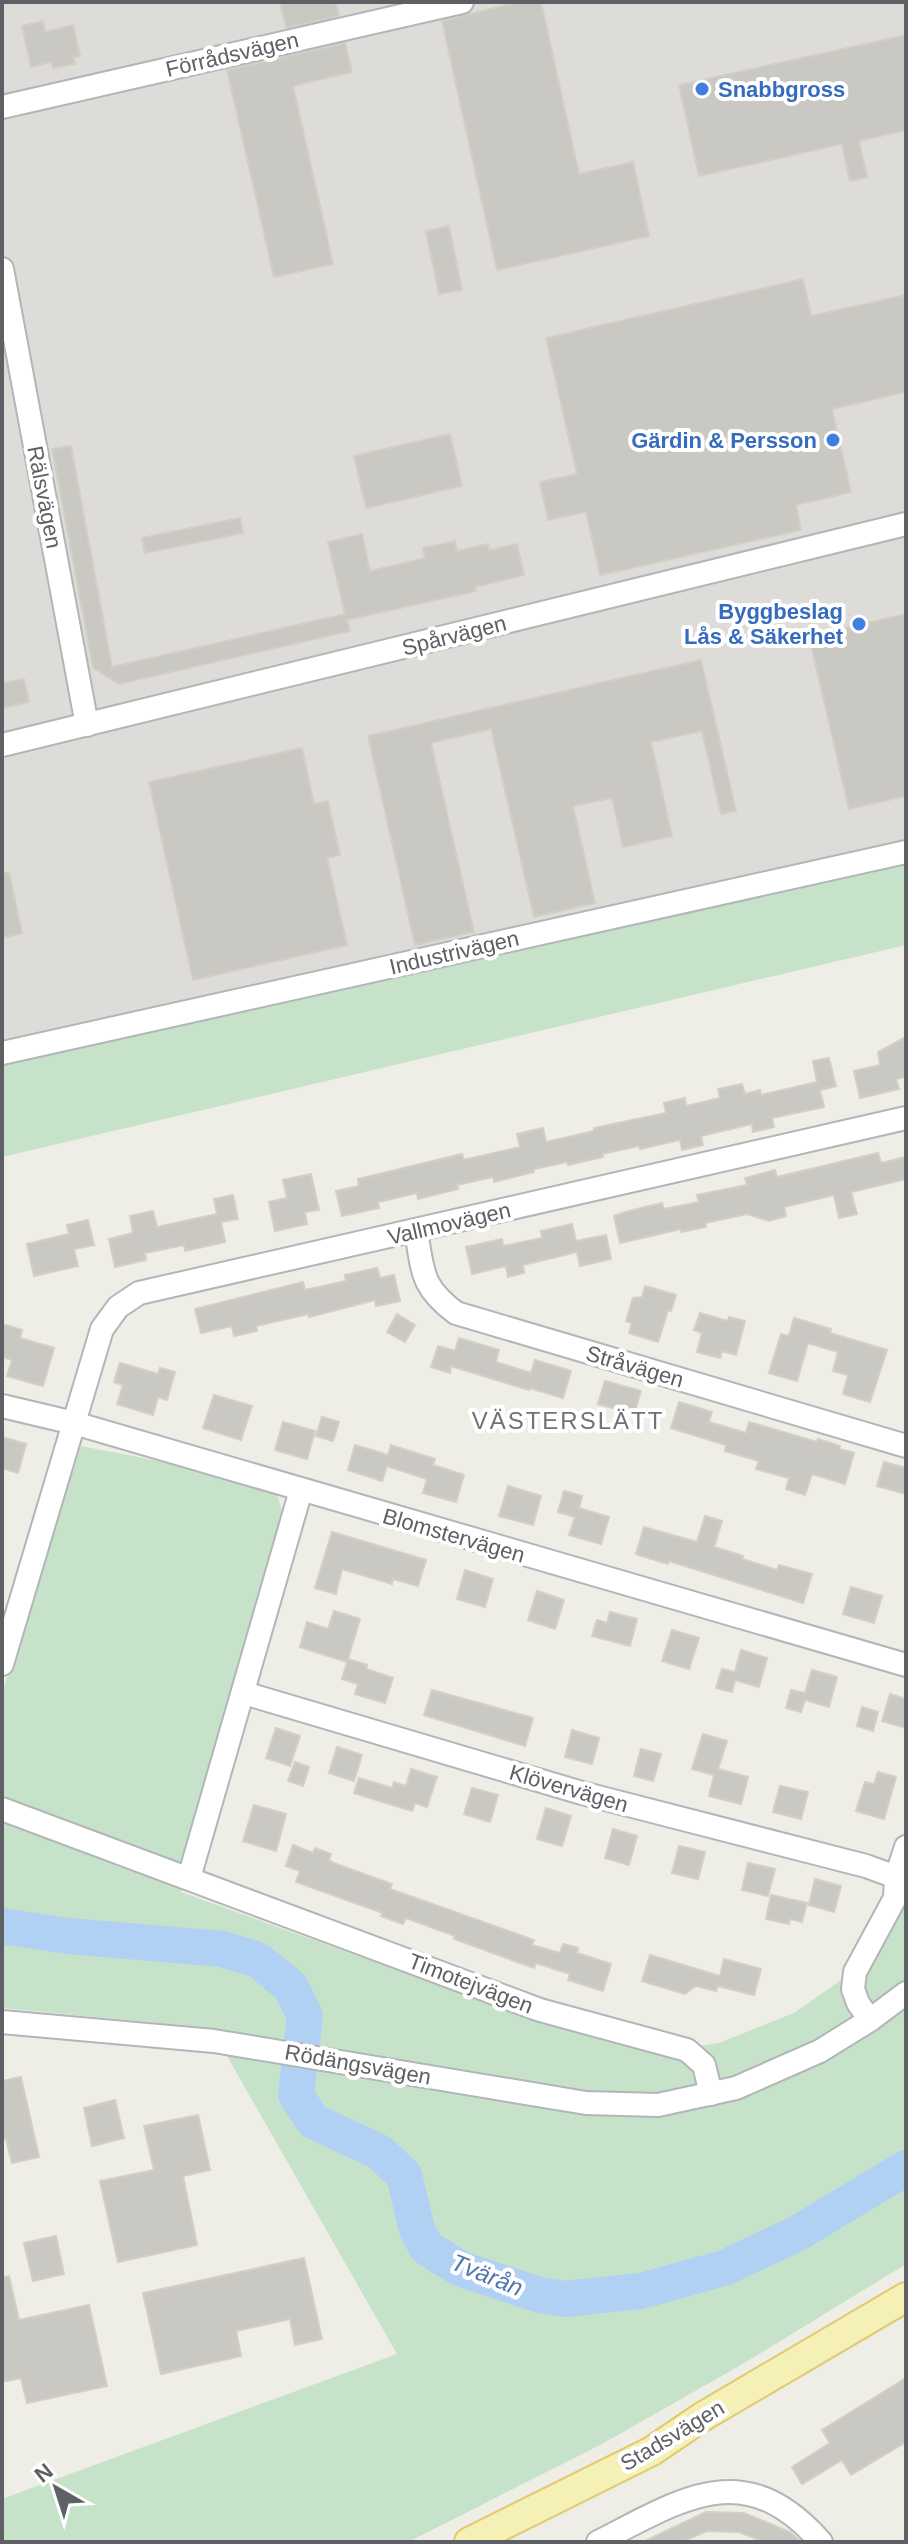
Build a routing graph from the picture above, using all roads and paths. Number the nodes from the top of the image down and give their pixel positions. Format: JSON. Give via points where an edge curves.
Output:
{"nodes":[{"id":1,"x":462,"y":2,"type":"edge"},
{"id":2,"x":2,"y":107,"type":"edge"},
{"id":3,"x":2,"y":269,"type":"edge"},
{"id":4,"x":906,"y":524,"type":"edge"},
{"id":5,"x":87,"y":725,"type":"junction"},
{"id":6,"x":2,"y":745,"type":"edge"},
{"id":7,"x":906,"y":852,"type":"edge"},
{"id":8,"x":2,"y":1053,"type":"edge"},
{"id":9,"x":906,"y":1118,"type":"edge"},
{"id":10,"x":416,"y":1231,"type":"junction"},
{"id":11,"x":2,"y":1406,"type":"edge"},
{"id":12,"x":74,"y":1423,"type":"junction"},
{"id":13,"x":906,"y":1446,"type":"edge"},
{"id":14,"x":301,"y":1490,"type":"junction"},
{"id":15,"x":9,"y":1616,"type":"edge"},
{"id":16,"x":2,"y":1664,"type":"edge"},
{"id":17,"x":906,"y":1665,"type":"edge"},
{"id":18,"x":244,"y":1693,"type":"junction"},
{"id":19,"x":2,"y":1809,"type":"edge"},
{"id":20,"x":906,"y":1847,"type":"edge"},
{"id":21,"x":896,"y":1877,"type":"junction"},
{"id":22,"x":189,"y":1878,"type":"junction"},
{"id":23,"x":906,"y":1993,"type":"edge"},
{"id":24,"x":870,"y":2020,"type":"junction"},
{"id":25,"x":2,"y":2022,"type":"edge"},
{"id":26,"x":711,"y":2094,"type":"junction"},
{"id":27,"x":906,"y":2287,"type":"edge"},
{"id":28,"x":906,"y":2297,"type":"edge"},
{"id":29,"x":869,"y":2317,"type":"junction"},
{"id":30,"x":469,"y":2542,"type":"edge"},
{"id":31,"x":598,"y":2542,"type":"edge"},
{"id":32,"x":821,"y":2542,"type":"edge"}],
"edges":[{"from":1,"to":2,"type":"street","name":"Förrådsvägen"},
{"from":3,"to":5,"type":"street","name":"Rälsvägen"},
{"from":4,"to":5,"type":"street","name":"Spårvägen"},
{"from":5,"to":6,"type":"street","name":"Spårvägen"},
{"from":7,"to":8,"type":"street","name":"Industrivägen"},
{"from":9,"to":10,"type":"street","name":"Vallmovägen"},
{"from":10,"to":12,"type":"street","name":"Vallmovägen","via":[[139,1293],[118,1307],[102,1329]]},
{"from":10,"to":13,"type":"street","name":"Stråvägen","via":[[424,1279],[436,1299],[456,1313]]},
{"from":11,"to":12,"type":"street","name":"Blomstervägen"},
{"from":12,"to":14,"type":"street","name":"Blomstervägen"},
{"from":12,"to":15,"type":"street","name":"Vallmovägen"},
{"from":14,"to":17,"type":"street","name":"Blomstervägen"},
{"from":14,"to":18,"type":"street"},
{"from":15,"to":16,"type":"street","name":"Vallmovägen"},
{"from":18,"to":21,"type":"street","name":"Klövervägen","via":[[582,1793]]},
{"from":18,"to":22,"type":"street"},
{"from":19,"to":22,"type":"street","name":"Timotejvägen"},
{"from":20,"to":21,"type":"street"},
{"from":21,"to":24,"type":"street","via":[[895,1898],[855,1972],[853,1989]]},
{"from":22,"to":26,"type":"street","name":"Timotejvägen","via":[[540,2010],[687,2050],[704,2065]]},
{"from":23,"to":24,"type":"street"},
{"from":24,"to":26,"type":"street","via":[[820,2051]]},
{"from":25,"to":26,"type":"street","name":"Rödängsvägen","via":[[214,2041],[586,2103],[658,2105]]},
{"from":27,"to":29,"type":"main road","name":"Stadsvägen"},
{"from":28,"to":29,"type":"main road","name":"Stadsvägen"},
{"from":29,"to":30,"type":"main road","name":"Stadsvägen","via":[[652,2451]]},
{"from":31,"to":32,"type":"street","via":[[677,2502],[723,2492],[776,2503]]}]}
